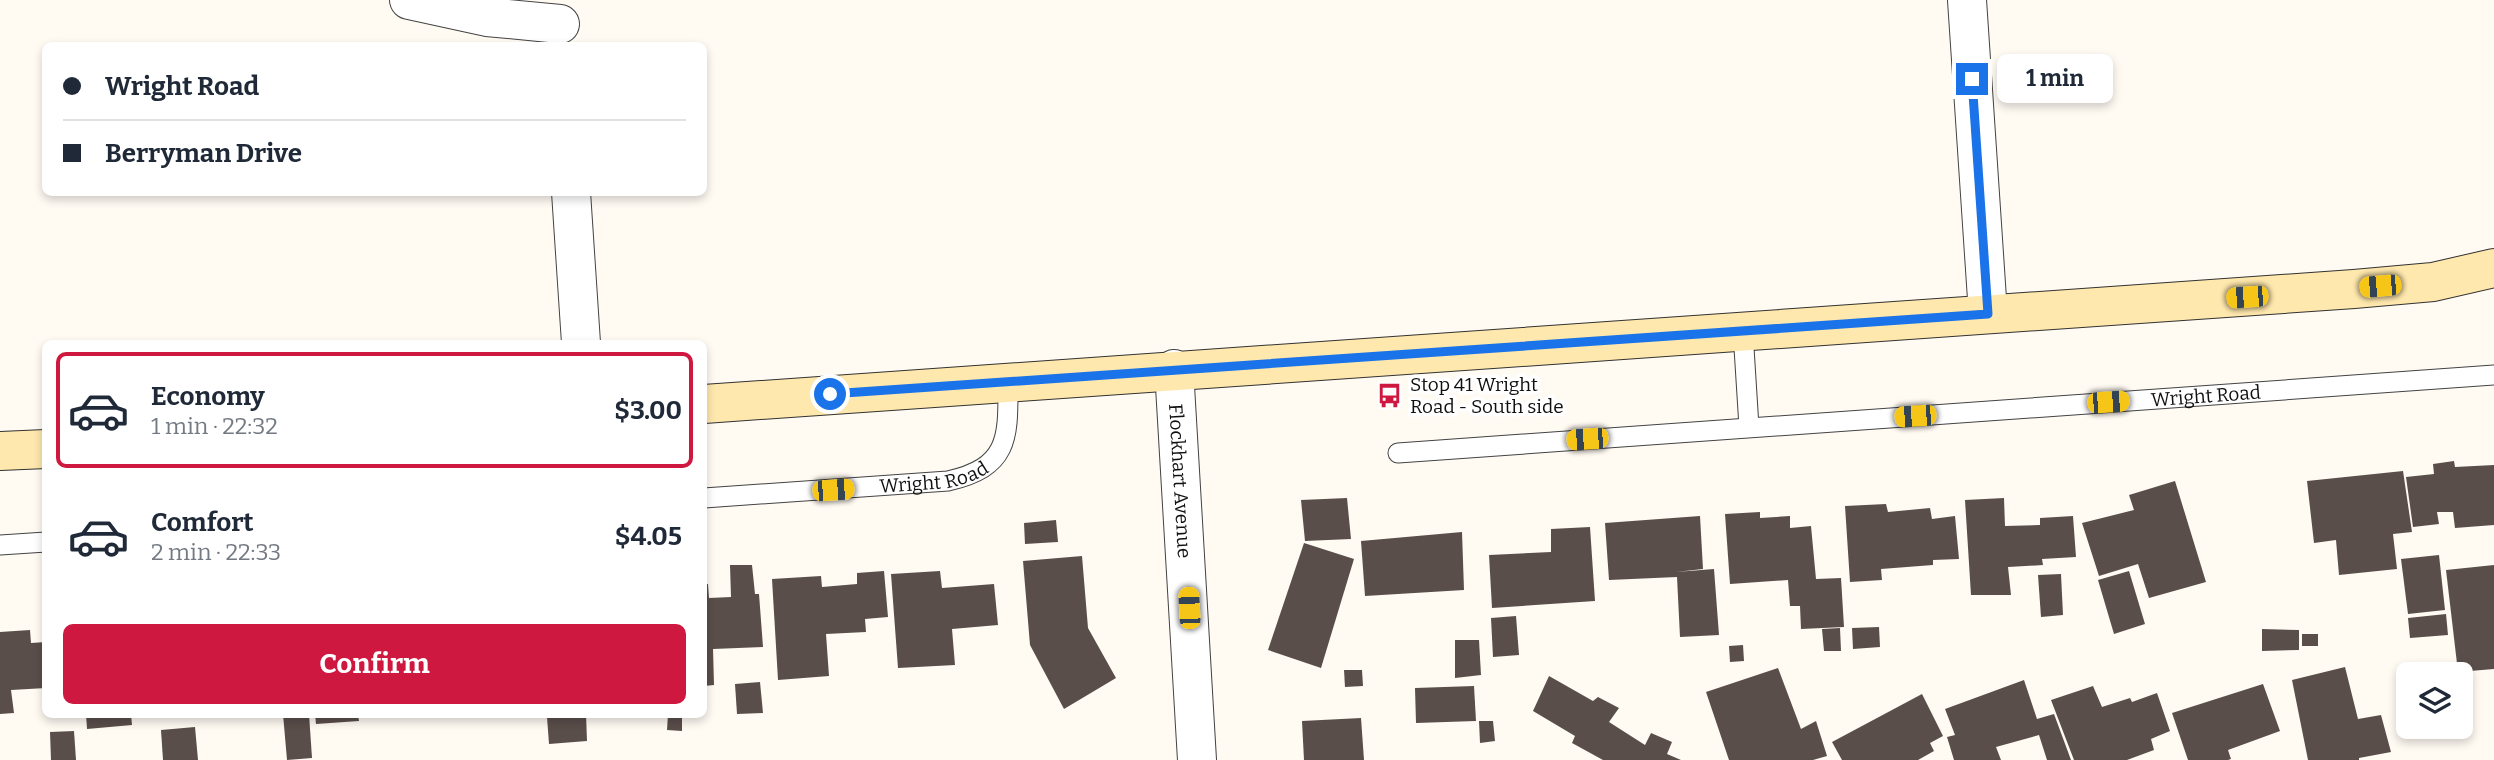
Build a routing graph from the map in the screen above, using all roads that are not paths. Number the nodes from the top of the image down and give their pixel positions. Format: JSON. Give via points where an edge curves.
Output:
{"nodes":[{"id":1,"x":409,"y":0,"type":"edge"},
{"id":2,"x":1967,"y":0,"type":"edge"},
{"id":3,"x":561,"y":23,"type":"edge"},
{"id":4,"x":570,"y":196,"type":"edge"},
{"id":5,"x":2494,"y":268,"type":"edge"},
{"id":6,"x":2433,"y":282,"type":"junction"},
{"id":7,"x":2494,"y":292,"type":"edge"},
{"id":8,"x":1988,"y":314,"type":"junction"},
{"id":9,"x":1743,"y":332,"type":"junction"},
{"id":10,"x":581,"y":340,"type":"edge"},
{"id":11,"x":1174,"y":369,"type":"junction"},
{"id":12,"x":2494,"y":375,"type":"edge"},
{"id":13,"x":1008,"y":383,"type":"junction"},
{"id":14,"x":707,"y":404,"type":"edge"},
{"id":15,"x":1749,"y":427,"type":"junction"},
{"id":16,"x":42,"y":449,"type":"edge"},
{"id":17,"x":0,"y":451,"type":"edge"},
{"id":18,"x":1398,"y":453,"type":"dead end"},
{"id":19,"x":707,"y":498,"type":"edge"},
{"id":20,"x":42,"y":542,"type":"edge"},
{"id":21,"x":0,"y":545,"type":"edge"},
{"id":22,"x":1197,"y":760,"type":"edge"}],
"edges":[{"from":1,"to":3,"type":"street","via":[[487,17]]},
{"from":2,"to":8,"type":"street"},
{"from":4,"to":10,"type":"street"},
{"from":5,"to":6,"type":"main road"},
{"from":6,"to":7,"type":"main road"},
{"from":6,"to":8,"type":"main road"},
{"from":8,"to":9,"type":"main road"},
{"from":9,"to":11,"type":"main road"},
{"from":9,"to":15,"type":"lane"},
{"from":11,"to":13,"type":"main road"},
{"from":11,"to":22,"type":"street","name":"Flockhart Avenue"},
{"from":12,"to":15,"type":"lane","name":"Wright Road"},
{"from":13,"to":14,"type":"main road"},
{"from":13,"to":19,"type":"lane","name":"Wright Road","via":[[1008,430],[999,453],[972,476]]},
{"from":15,"to":18,"type":"lane","name":"Wright Road"},
{"from":16,"to":17,"type":"main road"},
{"from":20,"to":21,"type":"lane"}]}
